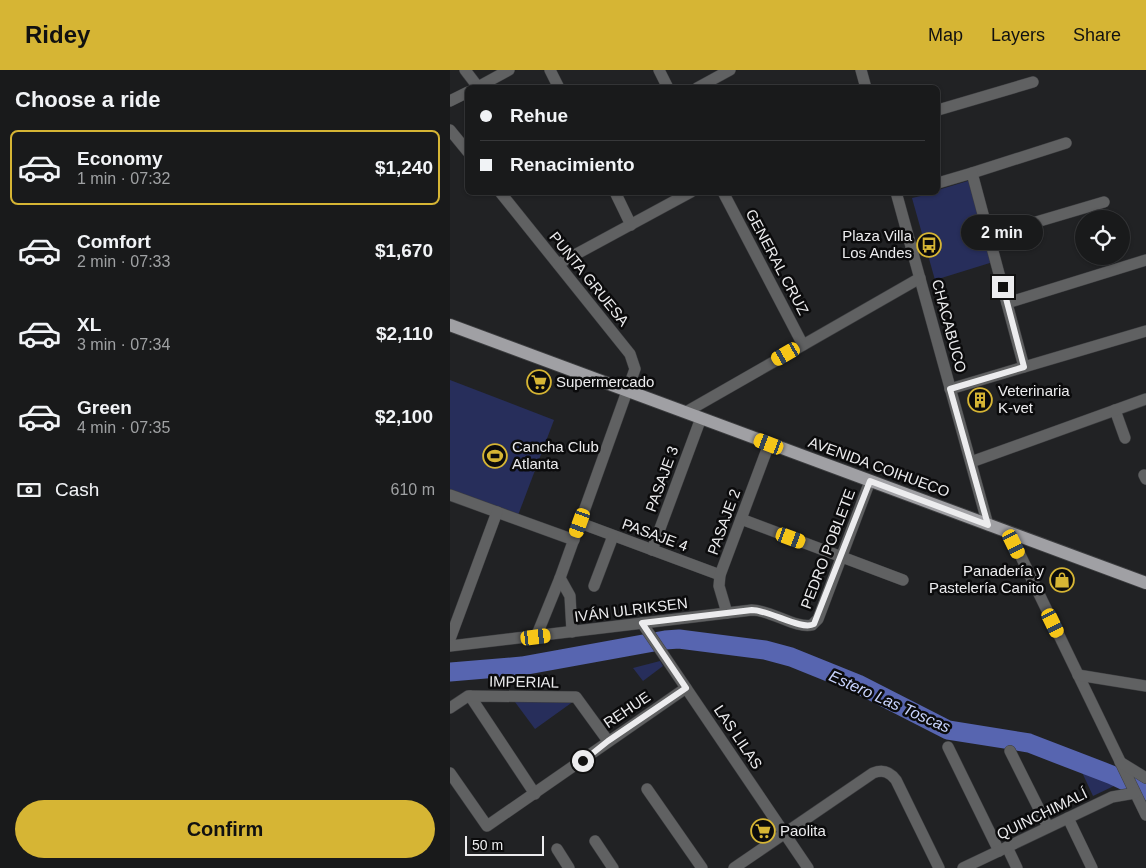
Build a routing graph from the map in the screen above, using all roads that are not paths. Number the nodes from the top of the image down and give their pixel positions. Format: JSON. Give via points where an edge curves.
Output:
{"nodes":[{"id":1,"x":465,"y":70,"type":"edge"},
{"id":2,"x":509,"y":70,"type":"edge"},
{"id":3,"x":550,"y":70,"type":"edge"},
{"id":4,"x":659,"y":70,"type":"edge"},
{"id":5,"x":730,"y":70,"type":"edge"},
{"id":6,"x":861,"y":70,"type":"edge"},
{"id":7,"x":1033,"y":82,"type":"dead end"},
{"id":8,"x":472,"y":85,"type":"edge"},
{"id":9,"x":481,"y":85,"type":"edge"},
{"id":10,"x":558,"y":85,"type":"edge"},
{"id":11,"x":666,"y":85,"type":"edge"},
{"id":12,"x":702,"y":85,"type":"edge"},
{"id":13,"x":865,"y":85,"type":"edge"},
{"id":14,"x":465,"y":94,"type":"edge"},
{"id":15,"x":450,"y":101,"type":"edge"},
{"id":16,"x":940,"y":109,"type":"edge"},
{"id":17,"x":450,"y":130,"type":"edge"},
{"id":18,"x":1066,"y":143,"type":"dead end"},
{"id":19,"x":465,"y":148,"type":"edge"},
{"id":20,"x":972,"y":172,"type":"junction"},
{"id":21,"x":940,"y":182,"type":"edge"},
{"id":22,"x":502,"y":195,"type":"edge"},
{"id":23,"x":616,"y":195,"type":"edge"},
{"id":24,"x":685,"y":195,"type":"edge"},
{"id":25,"x":725,"y":195,"type":"edge"},
{"id":26,"x":899,"y":195,"type":"edge"},
{"id":27,"x":1104,"y":202,"type":"dead end"},
{"id":28,"x":631,"y":224,"type":"junction"},
{"id":29,"x":989,"y":236,"type":"junction"},
{"id":30,"x":1146,"y":260,"type":"edge"},
{"id":31,"x":558,"y":264,"type":"junction"},
{"id":32,"x":920,"y":278,"type":"junction"},
{"id":33,"x":1007,"y":303,"type":"junction"},
{"id":34,"x":450,"y":325,"type":"edge"},
{"id":35,"x":1146,"y":331,"type":"edge"},
{"id":36,"x":803,"y":345,"type":"junction"},
{"id":37,"x":1024,"y":367,"type":"junction"},
{"id":38,"x":950,"y":389,"type":"junction"},
{"id":39,"x":628,"y":391,"type":"junction"},
{"id":40,"x":1146,"y":399,"type":"edge"},
{"id":41,"x":1115,"y":410,"type":"junction"},
{"id":42,"x":686,"y":412,"type":"junction"},
{"id":43,"x":701,"y":418,"type":"junction"},
{"id":44,"x":1125,"y":438,"type":"dead end"},
{"id":45,"x":769,"y":444,"type":"junction"},
{"id":46,"x":971,"y":462,"type":"junction"},
{"id":47,"x":870,"y":481,"type":"junction"},
{"id":48,"x":450,"y":495,"type":"edge"},
{"id":49,"x":497,"y":512,"type":"junction"},
{"id":50,"x":741,"y":519,"type":"junction"},
{"id":51,"x":580,"y":523,"type":"junction"},
{"id":52,"x":988,"y":525,"type":"junction"},
{"id":53,"x":1010,"y":534,"type":"junction"},
{"id":54,"x":613,"y":536,"type":"junction"},
{"id":55,"x":574,"y":540,"type":"junction"},
{"id":56,"x":652,"y":550,"type":"junction"},
{"id":57,"x":841,"y":557,"type":"junction"},
{"id":58,"x":720,"y":575,"type":"junction"},
{"id":59,"x":560,"y":578,"type":"junction"},
{"id":60,"x":903,"y":580,"type":"dead end"},
{"id":61,"x":1146,"y":584,"type":"edge"},
{"id":62,"x":594,"y":586,"type":"dead end"},
{"id":63,"x":727,"y":613,"type":"junction"},
{"id":64,"x":642,"y":623,"type":"junction"},
{"id":65,"x":812,"y":625,"type":"joint"},
{"id":66,"x":572,"y":632,"type":"junction"},
{"id":67,"x":536,"y":637,"type":"junction"},
{"id":68,"x":450,"y":639,"type":"edge"},
{"id":69,"x":450,"y":646,"type":"edge"},
{"id":70,"x":1078,"y":675,"type":"junction"},
{"id":71,"x":1146,"y":686,"type":"edge"},
{"id":72,"x":686,"y":688,"type":"junction"},
{"id":73,"x":470,"y":696,"type":"junction"},
{"id":74,"x":450,"y":708,"type":"edge"},
{"id":75,"x":608,"y":741,"type":"junction"},
{"id":76,"x":948,"y":747,"type":"dead end"},
{"id":77,"x":1010,"y":751,"type":"dead end"},
{"id":78,"x":1122,"y":766,"type":"junction"},
{"id":79,"x":450,"y":773,"type":"edge"},
{"id":80,"x":1146,"y":778,"type":"edge"},
{"id":81,"x":648,"y":788,"type":"dead end"},
{"id":82,"x":1134,"y":789,"type":"junction"},
{"id":83,"x":535,"y":794,"type":"junction"},
{"id":84,"x":1146,"y":815,"type":"edge"},
{"id":85,"x":1068,"y":818,"type":"junction"},
{"id":86,"x":1048,"y":827,"type":"junction"},
{"id":87,"x":786,"y":833,"type":"junction"},
{"id":88,"x":595,"y":841,"type":"dead end"},
{"id":89,"x":557,"y":849,"type":"dead end"},
{"id":90,"x":1003,"y":849,"type":"junction"},
{"id":91,"x":569,"y":868,"type":"edge"},
{"id":92,"x":613,"y":868,"type":"edge"},
{"id":93,"x":702,"y":868,"type":"edge"},
{"id":94,"x":734,"y":868,"type":"edge"},
{"id":95,"x":808,"y":868,"type":"edge"},
{"id":96,"x":939,"y":868,"type":"edge"},
{"id":97,"x":963,"y":868,"type":"edge"},
{"id":98,"x":1017,"y":868,"type":"edge"},
{"id":99,"x":1092,"y":868,"type":"edge"}],
"edges":[{"from":1,"to":8,"type":"street"},
{"from":2,"to":9,"type":"street"},
{"from":3,"to":10,"type":"street"},
{"from":4,"to":11,"type":"street"},
{"from":5,"to":12,"type":"street"},
{"from":6,"to":13,"type":"street"},
{"from":7,"to":16,"type":"street"},
{"from":14,"to":15,"type":"street"},
{"from":17,"to":19,"type":"street"},
{"from":18,"to":20,"type":"street"},
{"from":20,"to":21,"type":"street"},
{"from":20,"to":29,"type":"street"},
{"from":22,"to":31,"type":"street","name":"PUNTA GRUESA"},
{"from":23,"to":28,"type":"street"},
{"from":24,"to":28,"type":"street"},
{"from":25,"to":36,"type":"street","name":"GENERAL CRUZ"},
{"from":26,"to":32,"type":"street","name":"CHACABUCO"},
{"from":27,"to":29,"type":"street"},
{"from":28,"to":31,"type":"street"},
{"from":29,"to":33,"type":"street"},
{"from":30,"to":33,"type":"street"},
{"from":31,"to":39,"type":"street","name":"PUNTA GRUESA","via":[[633,358],[635,374]]},
{"from":32,"to":36,"type":"street"},
{"from":32,"to":38,"type":"street","name":"CHACABUCO"},
{"from":33,"to":37,"type":"street"},
{"from":34,"to":39,"type":"main road","name":"AVENIDA COIHUECO"},
{"from":35,"to":37,"type":"street"},
{"from":36,"to":42,"type":"street"},
{"from":37,"to":38,"type":"street"},
{"from":38,"to":46,"type":"street","name":"CHACABUCO"},
{"from":39,"to":42,"type":"main road","name":"AVENIDA COIHUECO"},
{"from":39,"to":51,"type":"street","name":"PUNTA GRUESA"},
{"from":40,"to":41,"type":"street"},
{"from":41,"to":44,"type":"street"},
{"from":41,"to":46,"type":"street"},
{"from":42,"to":43,"type":"main road","name":"AVENIDA COIHUECO"},
{"from":43,"to":45,"type":"main road","name":"AVENIDA COIHUECO"},
{"from":43,"to":56,"type":"street","name":"PASAJE 3"},
{"from":45,"to":47,"type":"main road","name":"AVENIDA COIHUECO"},
{"from":45,"to":50,"type":"street","name":"PASAJE 2"},
{"from":46,"to":52,"type":"street","name":"CHACABUCO"},
{"from":47,"to":52,"type":"main road","name":"AVENIDA COIHUECO"},
{"from":47,"to":57,"type":"street","name":"PEDRO POBLETE"},
{"from":48,"to":49,"type":"street"},
{"from":49,"to":55,"type":"street"},
{"from":49,"to":68,"type":"street"},
{"from":50,"to":57,"type":"street"},
{"from":50,"to":58,"type":"street","name":"PASAJE 2"},
{"from":51,"to":54,"type":"street","name":"PASAJE 4"},
{"from":51,"to":55,"type":"street","name":"PUNTA GRUESA"},
{"from":52,"to":53,"type":"main road","name":"AVENIDA COIHUECO"},
{"from":53,"to":61,"type":"main road","name":"AVENIDA COIHUECO"},
{"from":53,"to":70,"type":"street"},
{"from":54,"to":56,"type":"street","name":"PASAJE 4"},
{"from":54,"to":62,"type":"street"},
{"from":55,"to":59,"type":"street","name":"PUNTA GRUESA"},
{"from":56,"to":58,"type":"street","name":"PASAJE 4"},
{"from":57,"to":60,"type":"street"},
{"from":57,"to":65,"type":"street","name":"PEDRO POBLETE","via":[[818,619]]},
{"from":58,"to":63,"type":"street","name":"PASAJE 2","via":[[719,586]]},
{"from":59,"to":66,"type":"street","via":[[570,596]]},
{"from":59,"to":67,"type":"street","name":"PUNTA GRUESA"},
{"from":63,"to":64,"type":"street","name":"IVÁN ULRIKSEN"},
{"from":63,"to":65,"type":"street","name":"IVÁN ULRIKSEN","via":[[760,610],[804,626]]},
{"from":64,"to":66,"type":"street","name":"IVÁN ULRIKSEN"},
{"from":64,"to":72,"type":"street","name":"LAS LILAS"},
{"from":66,"to":67,"type":"street","name":"IVÁN ULRIKSEN"},
{"from":67,"to":69,"type":"street","name":"IVÁN ULRIKSEN"},
{"from":70,"to":71,"type":"street"},
{"from":70,"to":78,"type":"street"},
{"from":72,"to":75,"type":"street","name":"REHUE"},
{"from":72,"to":87,"type":"street","name":"LAS LILAS"},
{"from":73,"to":74,"type":"street","name":"IMPERIAL"},
{"from":73,"to":75,"type":"street","name":"IMPERIAL","via":[[576,697]]},
{"from":73,"to":83,"type":"street"},
{"from":75,"to":83,"type":"street","name":"REHUE"},
{"from":76,"to":90,"type":"street"},
{"from":77,"to":86,"type":"street"},
{"from":78,"to":80,"type":"street"},
{"from":78,"to":82,"type":"street"},
{"from":79,"to":83,"type":"street","name":"REHUE","via":[[487,826]]},
{"from":81,"to":93,"type":"street"},
{"from":82,"to":84,"type":"street"},
{"from":82,"to":85,"type":"street","name":"QUINCHIMALÍ"},
{"from":85,"to":86,"type":"street","name":"QUINCHIMALÍ"},
{"from":85,"to":99,"type":"street"},
{"from":86,"to":90,"type":"street","name":"QUINCHIMALÍ"},
{"from":87,"to":94,"type":"street"},
{"from":87,"to":95,"type":"street","name":"LAS LILAS"},
{"from":87,"to":96,"type":"street","via":[[873,773],[886,772],[896,780]]},
{"from":88,"to":92,"type":"street"},
{"from":89,"to":91,"type":"street"},
{"from":90,"to":97,"type":"street","name":"QUINCHIMALÍ"},
{"from":90,"to":98,"type":"street"}]}
